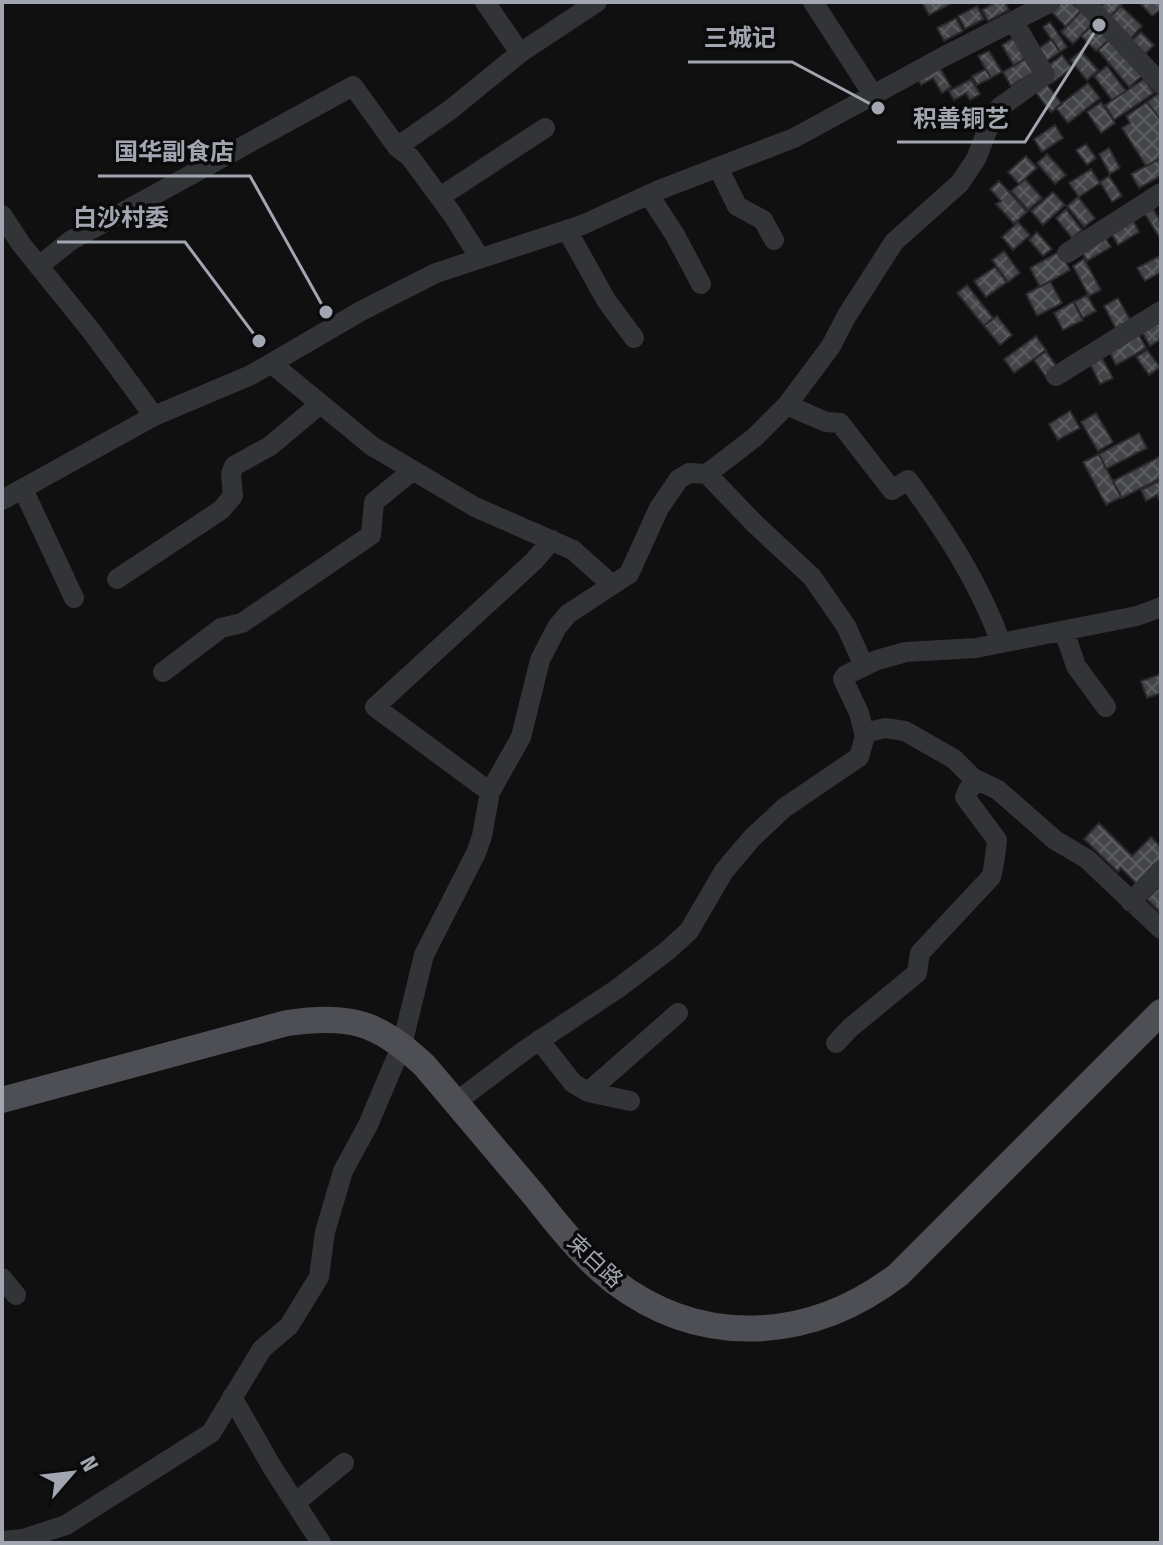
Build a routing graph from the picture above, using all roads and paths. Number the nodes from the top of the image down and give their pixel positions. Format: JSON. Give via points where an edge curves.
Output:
{"nodes":[{"id":1,"x":485,"y":2,"type":"edge"},
{"id":2,"x":597,"y":2,"type":"edge"},
{"id":3,"x":813,"y":2,"type":"edge"},
{"id":4,"x":1051,"y":2,"type":"edge"},
{"id":5,"x":1085,"y":2,"type":"edge"},
{"id":6,"x":1014,"y":22,"type":"junction"},
{"id":7,"x":520,"y":53,"type":"junction"},
{"id":8,"x":1161,"y":84,"type":"edge"},
{"id":9,"x":874,"y":96,"type":"junction"},
{"id":10,"x":545,"y":128,"type":"dead end"},
{"id":11,"x":397,"y":147,"type":"junction"},
{"id":12,"x":718,"y":167,"type":"junction"},
{"id":13,"x":1161,"y":193,"type":"edge"},
{"id":14,"x":649,"y":195,"type":"junction"},
{"id":15,"x":440,"y":197,"type":"junction"},
{"id":16,"x":2,"y":215,"type":"edge"},
{"id":17,"x":567,"y":230,"type":"junction"},
{"id":18,"x":774,"y":240,"type":"dead end"},
{"id":19,"x":1067,"y":253,"type":"dead end"},
{"id":20,"x":480,"y":258,"type":"junction"},
{"id":21,"x":39,"y":266,"type":"junction"},
{"id":22,"x":701,"y":284,"type":"dead end"},
{"id":23,"x":1161,"y":311,"type":"edge"},
{"id":24,"x":634,"y":338,"type":"dead end"},
{"id":25,"x":272,"y":364,"type":"junction"},
{"id":26,"x":1056,"y":376,"type":"dead end"},
{"id":27,"x":319,"y":405,"type":"junction"},
{"id":28,"x":787,"y":405,"type":"junction"},
{"id":29,"x":154,"y":416,"type":"junction"},
{"id":30,"x":412,"y":471,"type":"junction"},
{"id":31,"x":707,"y":474,"type":"junction"},
{"id":32,"x":23,"y":489,"type":"junction"},
{"id":33,"x":2,"y":500,"type":"edge"},
{"id":34,"x":552,"y":540,"type":"junction"},
{"id":35,"x":117,"y":579,"type":"dead end"},
{"id":36,"x":612,"y":585,"type":"junction"},
{"id":37,"x":74,"y":598,"type":"dead end"},
{"id":38,"x":1161,"y":607,"type":"edge"},
{"id":39,"x":1064,"y":631,"type":"junction"},
{"id":40,"x":1001,"y":643,"type":"junction"},
{"id":41,"x":864,"y":666,"type":"junction"},
{"id":42,"x":163,"y":672,"type":"dead end"},
{"id":43,"x":1106,"y":707,"type":"dead end"},
{"id":44,"x":864,"y":733,"type":"junction"},
{"id":45,"x":978,"y":781,"type":"junction"},
{"id":46,"x":490,"y":792,"type":"junction"},
{"id":47,"x":1161,"y":870,"type":"edge"},
{"id":48,"x":1131,"y":902,"type":"junction"},
{"id":49,"x":1161,"y":929,"type":"edge"},
{"id":50,"x":1161,"y":1012,"type":"edge"},
{"id":51,"x":678,"y":1013,"type":"dead end"},
{"id":52,"x":539,"y":1040,"type":"junction"},
{"id":53,"x":836,"y":1043,"type":"dead end"},
{"id":54,"x":402,"y":1045,"type":"junction"},
{"id":55,"x":588,"y":1092,"type":"junction"},
{"id":56,"x":2,"y":1100,"type":"edge"},
{"id":57,"x":630,"y":1101,"type":"dead end"},
{"id":58,"x":456,"y":1102,"type":"junction"},
{"id":59,"x":2,"y":1278,"type":"edge"},
{"id":60,"x":16,"y":1295,"type":"dead end"},
{"id":61,"x":232,"y":1397,"type":"junction"},
{"id":62,"x":344,"y":1463,"type":"dead end"},
{"id":63,"x":295,"y":1503,"type":"junction"},
{"id":64,"x":2,"y":1541,"type":"edge"},
{"id":65,"x":321,"y":1543,"type":"edge"}],
"edges":[{"from":1,"to":7,"type":"street"},
{"from":2,"to":7,"type":"street"},
{"from":3,"to":9,"type":"street"},
{"from":4,"to":6,"type":"street"},
{"from":5,"to":8,"type":"street"},
{"from":6,"to":9,"type":"street"},
{"from":6,"to":28,"type":"street","via":[[1045,75],[1000,107],[960,183],[894,242],[831,346]]},
{"from":7,"to":11,"type":"street"},
{"from":9,"to":12,"type":"street","via":[[794,138]]},
{"from":10,"to":15,"type":"street"},
{"from":11,"to":15,"type":"street"},
{"from":11,"to":21,"type":"street","via":[[353,86],[70,241]]},
{"from":12,"to":14,"type":"street"},
{"from":12,"to":18,"type":"street","via":[[737,206],[763,220]]},
{"from":13,"to":19,"type":"street"},
{"from":14,"to":17,"type":"street"},
{"from":14,"to":22,"type":"street"},
{"from":15,"to":20,"type":"street"},
{"from":16,"to":21,"type":"street"},
{"from":17,"to":20,"type":"street"},
{"from":17,"to":24,"type":"street"},
{"from":20,"to":25,"type":"street","via":[[436,273],[361,311]]},
{"from":21,"to":29,"type":"street"},
{"from":23,"to":26,"type":"street"},
{"from":25,"to":27,"type":"street"},
{"from":25,"to":29,"type":"street"},
{"from":27,"to":30,"type":"street"},
{"from":27,"to":35,"type":"street","via":[[270,446],[234,466],[233,496],[221,510]]},
{"from":28,"to":31,"type":"street"},
{"from":28,"to":40,"type":"street","via":[[840,423],[892,490],[908,480],[969,570]]},
{"from":29,"to":32,"type":"street"},
{"from":30,"to":34,"type":"street","via":[[513,526]]},
{"from":30,"to":42,"type":"street","via":[[374,502],[371,535],[242,623],[221,628]]},
{"from":31,"to":36,"type":"street","via":[[689,473],[670,488],[634,567]]},
{"from":31,"to":41,"type":"street","via":[[812,577],[846,626]]},
{"from":32,"to":33,"type":"street"},
{"from":32,"to":37,"type":"street"},
{"from":34,"to":36,"type":"street","via":[[573,550]]},
{"from":34,"to":46,"type":"street","via":[[375,707]]},
{"from":36,"to":46,"type":"street","via":[[568,614],[547,643],[521,737]]},
{"from":38,"to":39,"type":"street"},
{"from":39,"to":40,"type":"street"},
{"from":39,"to":43,"type":"street","via":[[1076,666]]},
{"from":40,"to":41,"type":"street","via":[[906,652]]},
{"from":41,"to":44,"type":"street","via":[[843,679]]},
{"from":44,"to":45,"type":"street","via":[[905,731],[954,759]]},
{"from":44,"to":52,"type":"street","via":[[859,757],[784,808],[738,854],[689,931],[635,976]]},
{"from":45,"to":48,"type":"street","via":[[1087,859]]},
{"from":45,"to":53,"type":"street","via":[[965,797],[997,840],[991,877],[920,953],[917,973]]},
{"from":46,"to":54,"type":"street","via":[[476,853],[424,955]]},
{"from":47,"to":48,"type":"street"},
{"from":48,"to":49,"type":"street"},
{"from":50,"to":58,"type":"main road","name":"束白路","via":[[898,1275],[831,1313],[767,1328],[726,1330],[706,1325],[628,1292],[578,1248]]},
{"from":51,"to":55,"type":"street"},
{"from":52,"to":55,"type":"street","via":[[573,1083]]},
{"from":52,"to":58,"type":"street"},
{"from":54,"to":56,"type":"main road","name":"束白路","via":[[372,1026],[305,1020]]},
{"from":54,"to":58,"type":"main road","name":"束白路"},
{"from":54,"to":61,"type":"street","via":[[343,1171],[325,1232],[319,1277],[289,1326],[256,1356]]},
{"from":55,"to":57,"type":"street"},
{"from":59,"to":60,"type":"street"},
{"from":61,"to":63,"type":"street"},
{"from":61,"to":64,"type":"street","via":[[211,1433],[82,1517],[41,1535]]},
{"from":62,"to":63,"type":"street"},
{"from":63,"to":65,"type":"street"}]}
